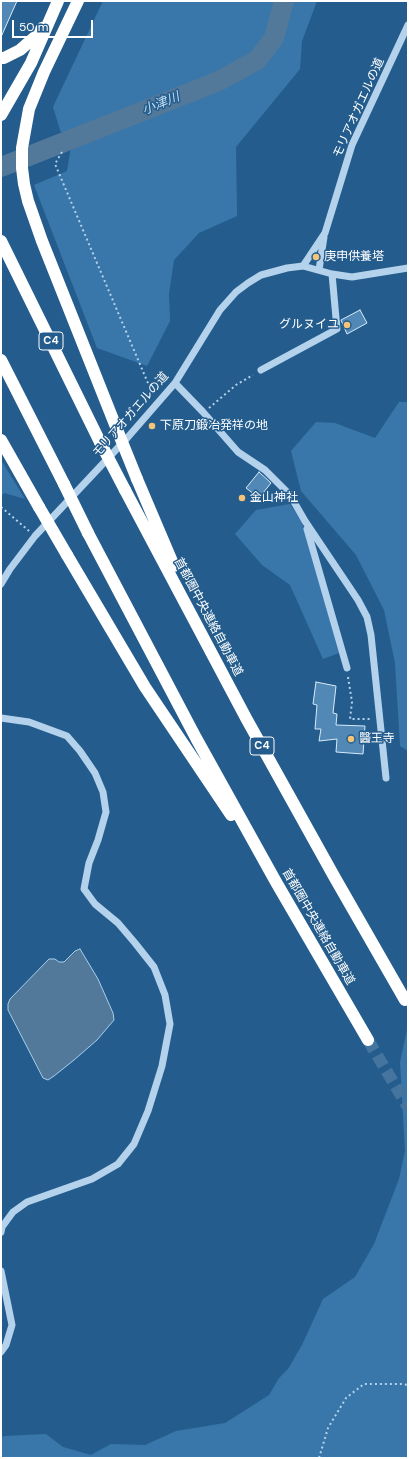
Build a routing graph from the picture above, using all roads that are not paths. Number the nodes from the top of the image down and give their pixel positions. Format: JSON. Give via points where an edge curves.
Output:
{"nodes":[{"id":1,"x":58,"y":1,"type":"edge"},
{"id":2,"x":78,"y":1,"type":"edge"},
{"id":3,"x":51,"y":16,"type":"junction"},
{"id":4,"x":408,"y":24,"type":"edge"},
{"id":5,"x":3,"y":58,"type":"edge"},
{"id":6,"x":1,"y":115,"type":"edge"},
{"id":7,"x":325,"y":234,"type":"junction"},
{"id":8,"x":1,"y":240,"type":"edge"},
{"id":9,"x":303,"y":266,"type":"junction"},
{"id":10,"x":408,"y":268,"type":"edge"},
{"id":11,"x":319,"y":270,"type":"junction"},
{"id":12,"x":332,"y":274,"type":"junction"},
{"id":13,"x":1,"y":360,"type":"edge"},
{"id":14,"x":261,"y":370,"type":"road end"},
{"id":15,"x":175,"y":383,"type":"junction"},
{"id":16,"x":1,"y":440,"type":"edge"},
{"id":17,"x":305,"y":521,"type":"junction"},
{"id":18,"x":1,"y":584,"type":"edge"},
{"id":19,"x":347,"y":668,"type":"dead end"},
{"id":20,"x":1,"y":718,"type":"edge"},
{"id":21,"x":246,"y":718,"type":"junction"},
{"id":22,"x":386,"y":778,"type":"dead end"},
{"id":23,"x":276,"y":882,"type":"junction"},
{"id":24,"x":405,"y":1000,"type":"dead end"},
{"id":25,"x":368,"y":1040,"type":"tunnel mouth"},
{"id":26,"x":1,"y":1232,"type":"edge"},
{"id":27,"x":1,"y":1271,"type":"edge"},
{"id":28,"x":1,"y":1352,"type":"edge"}],
"edges":[{"from":1,"to":3,"type":"highway"},
{"from":2,"to":21,"type":"highway","bridge":true,"via":[[29,109],[22,148],[24,184],[42,241],[137,479],[167,551],[226,671]]},
{"from":3,"to":5,"type":"highway","via":[[36,36],[20,50]]},
{"from":3,"to":6,"type":"highway"},
{"from":4,"to":7,"type":"street","name":"モリアオガエルの道","via":[[352,145]]},
{"from":7,"to":9,"type":"street","name":"モリアオガエルの道"},
{"from":7,"to":11,"type":"street"},
{"from":8,"to":21,"type":"highway","name":"首都圏中央連絡自動車道","number":"C4","bridge":true,"via":[[100,442]]},
{"from":9,"to":11,"type":"street","name":"モリアオガエルの道"},
{"from":9,"to":15,"type":"street","name":"モリアオガエルの道","via":[[261,275],[236,292],[220,310]]},
{"from":10,"to":12,"type":"street","name":"モリアオガエルの道","via":[[352,277]]},
{"from":11,"to":12,"type":"street","name":"モリアオガエルの道"},
{"from":12,"to":14,"type":"street","via":[[337,329]]},
{"from":13,"to":23,"type":"highway","name":"首都圏中央連絡自動車道","bridge":true,"via":[[196,738]]},
{"from":15,"to":17,"type":"street","via":[[238,452],[265,470],[290,494]]},
{"from":15,"to":18,"type":"street","name":"モリアオガエルの道","via":[[35,536]]},
{"from":16,"to":23,"type":"highway","bridge":true,"via":[[145,687]]},
{"from":17,"to":19,"type":"street"},
{"from":17,"to":22,"type":"street","via":[[367,617]]},
{"from":20,"to":26,"type":"street","via":[[29,722],[67,736],[95,773],[103,792],[106,812],[89,863],[84,889],[95,904],[118,923],[154,967],[165,995],[170,1024],[162,1066],[148,1111],[134,1144],[118,1164],[92,1180],[28,1202],[13,1212]]},
{"from":21,"to":24,"type":"highway","name":"首都圏中央連絡自動車道","number":"C4"},
{"from":23,"to":25,"type":"highway","name":"首都圏中央連絡自動車道"},
{"from":27,"to":28,"type":"street","via":[[12,1325]]}]}
